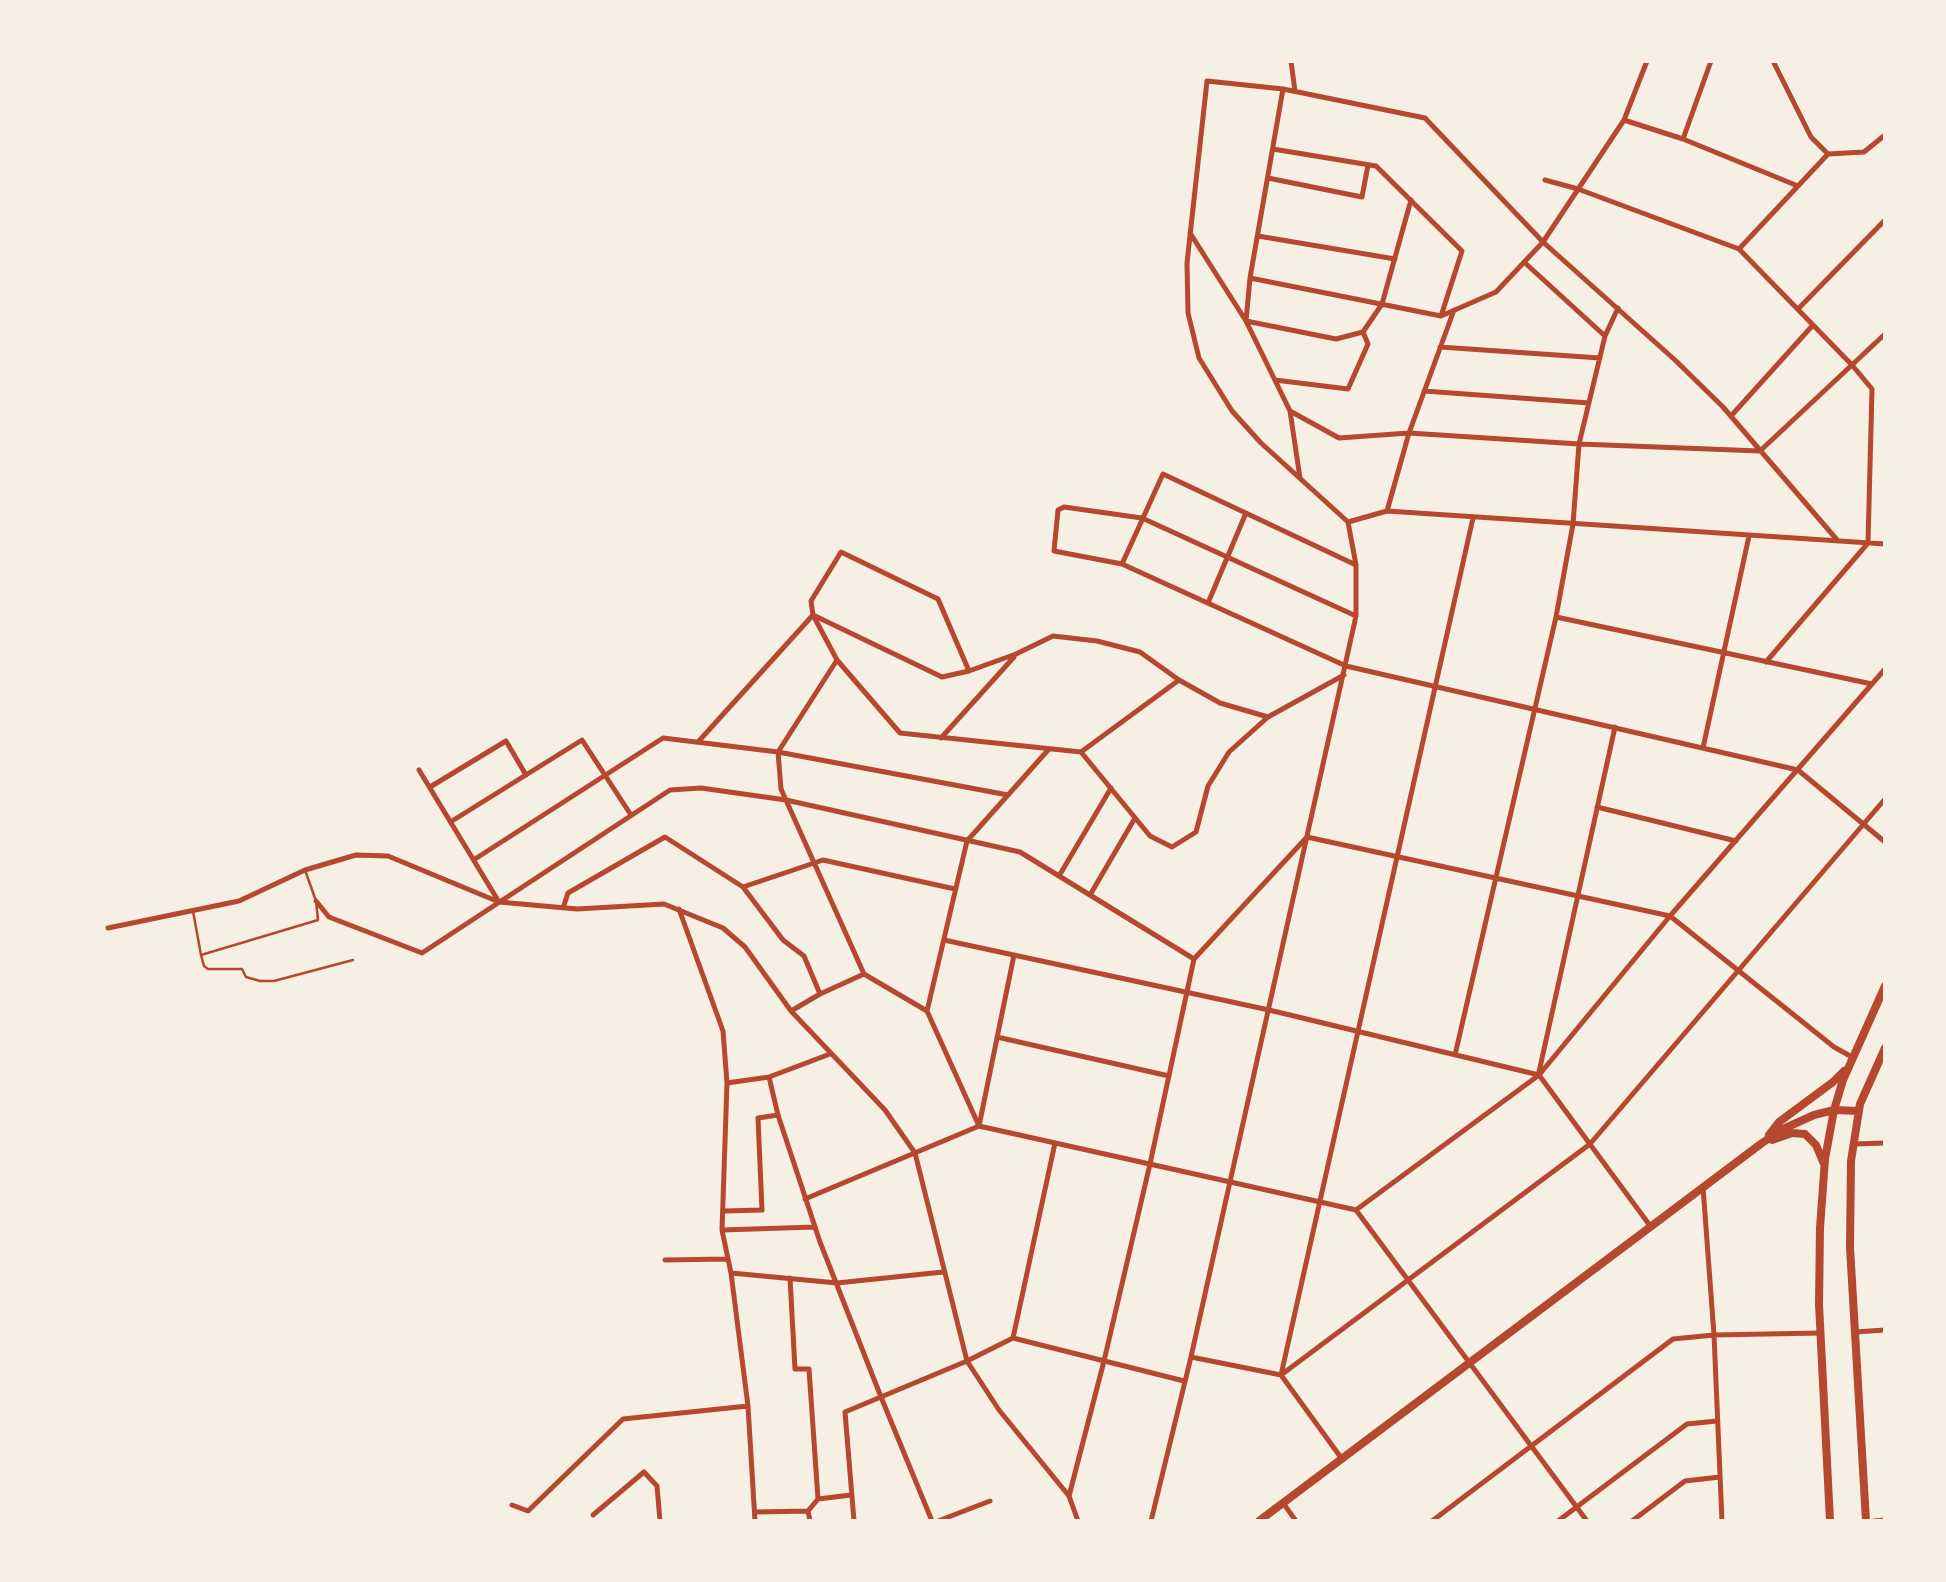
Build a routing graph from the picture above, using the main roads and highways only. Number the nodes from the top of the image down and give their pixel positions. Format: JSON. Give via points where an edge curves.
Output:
{"nodes":[{"id":1,"x":1885,"y":986,"type":"edge"},
{"id":2,"x":1885,"y":1048,"type":"edge"},
{"id":3,"x":1850,"y":1062,"type":"junction"},
{"id":4,"x":1834,"y":1110,"type":"junction"},
{"id":5,"x":1859,"y":1111,"type":"junction"},
{"id":6,"x":1762,"y":1143,"type":"junction"},
{"id":7,"x":1824,"y":1168,"type":"junction"},
{"id":8,"x":1259,"y":1521,"type":"edge"},
{"id":9,"x":1830,"y":1521,"type":"edge"},
{"id":10,"x":1866,"y":1521,"type":"edge"}],
"edges":[{"from":1,"to":3,"type":"main road"},
{"from":2,"to":5,"type":"main road"},
{"from":3,"to":4,"type":"main road"},
{"from":3,"to":6,"type":"main road","via":[[1833,1082],[1779,1122]]},
{"from":4,"to":5,"type":"main road"},
{"from":4,"to":6,"type":"main road","via":[[1796,1123]]},
{"from":4,"to":7,"type":"main road"},
{"from":5,"to":10,"type":"main road","via":[[1853,1144],[1850,1247]]},
{"from":6,"to":7,"type":"main road","via":[[1793,1132],[1805,1134],[1819,1150]]},
{"from":6,"to":8,"type":"main road"},
{"from":7,"to":9,"type":"main road","via":[[1820,1333]]}]}
